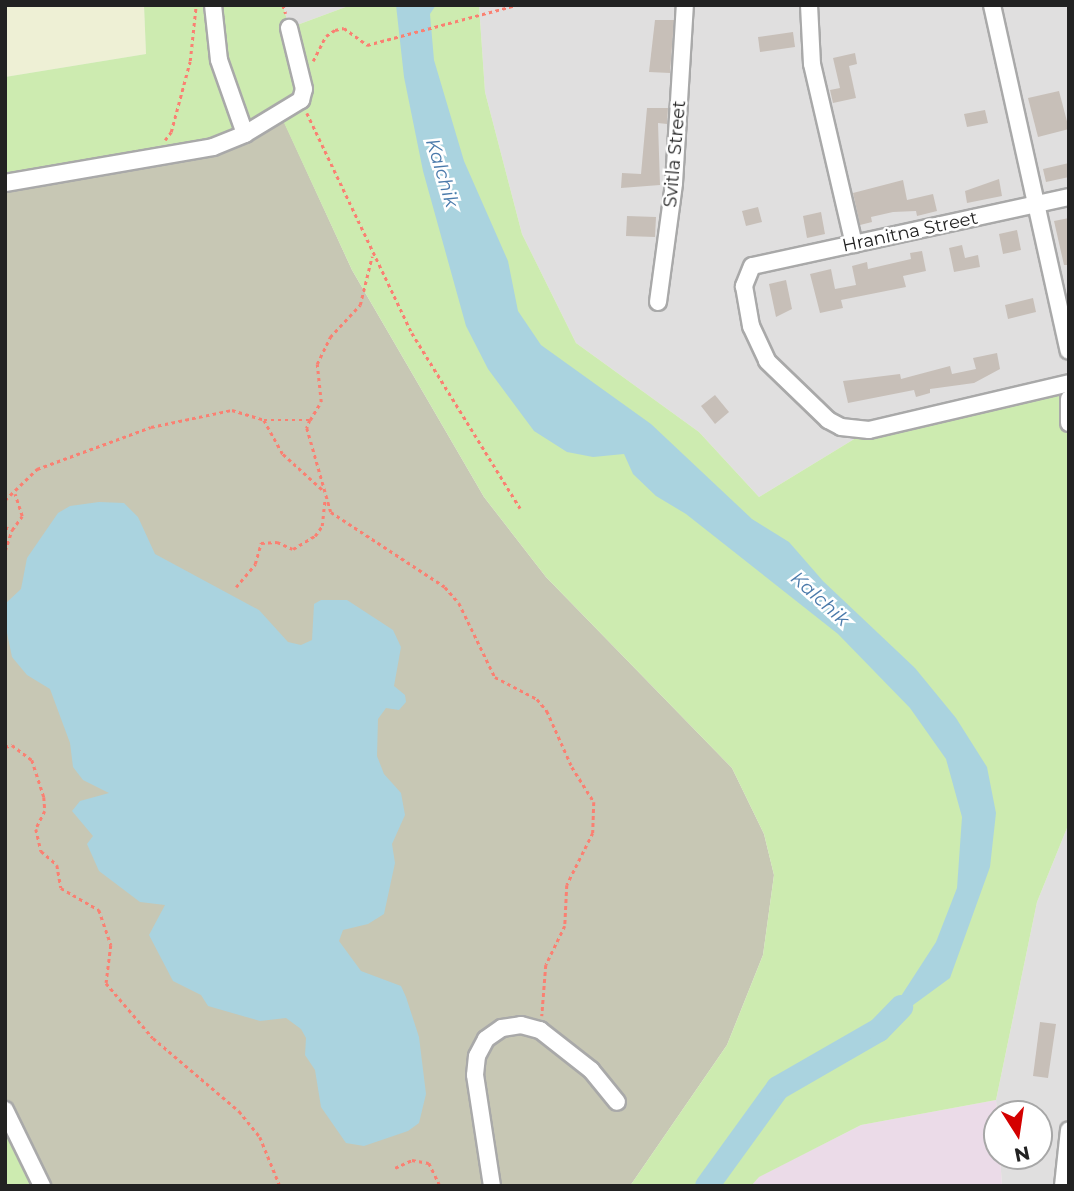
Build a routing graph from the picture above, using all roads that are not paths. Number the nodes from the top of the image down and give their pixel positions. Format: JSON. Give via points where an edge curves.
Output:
{"nodes":[{"id":1,"x":213,"y":5,"type":"edge"},
{"id":2,"x":685,"y":5,"type":"edge"},
{"id":3,"x":809,"y":5,"type":"edge"},
{"id":4,"x":992,"y":5,"type":"edge"},
{"id":5,"x":289,"y":28,"type":"dead end"},
{"id":6,"x":245,"y":134,"type":"junction"},
{"id":7,"x":5,"y":183,"type":"edge"},
{"id":8,"x":1069,"y":197,"type":"edge"},
{"id":9,"x":1036,"y":205,"type":"junction"},
{"id":10,"x":854,"y":244,"type":"junction"},
{"id":11,"x":658,"y":302,"type":"dead end"},
{"id":12,"x":1069,"y":351,"type":"edge"},
{"id":13,"x":1069,"y":383,"type":"edge"},
{"id":14,"x":1069,"y":399,"type":"edge"},
{"id":15,"x":1069,"y":424,"type":"edge"},
{"id":16,"x":617,"y":1102,"type":"dead end"},
{"id":17,"x":5,"y":1110,"type":"edge"},
{"id":18,"x":1069,"y":1130,"type":"edge"},
{"id":19,"x":42,"y":1186,"type":"edge"},
{"id":20,"x":492,"y":1186,"type":"edge"},
{"id":21,"x":1063,"y":1186,"type":"edge"}],
"edges":[{"from":1,"to":6,"type":"street","via":[[219,60]]},
{"from":2,"to":11,"type":"street","name":"Svitla Street","via":[[674,183]]},
{"from":3,"to":10,"type":"street","via":[[812,64]]},
{"from":4,"to":9,"type":"street"},
{"from":5,"to":6,"type":"street","via":[[302,94]]},
{"from":6,"to":7,"type":"street","via":[[213,147]]},
{"from":8,"to":9,"type":"street","name":"Hranitna Street"},
{"from":9,"to":10,"type":"street","name":"Hranitna Street"},
{"from":9,"to":12,"type":"street"},
{"from":10,"to":13,"type":"street","name":"Hranitna Street","via":[[752,266],[744,286],[751,326],[767,361],[828,420],[869,430]]},
{"from":14,"to":15,"type":"street"},
{"from":16,"to":20,"type":"street","via":[[590,1070],[540,1030],[521,1025],[502,1028],[486,1039],[477,1056],[475,1075]]},
{"from":17,"to":19,"type":"street"},
{"from":18,"to":21,"type":"street"}]}
